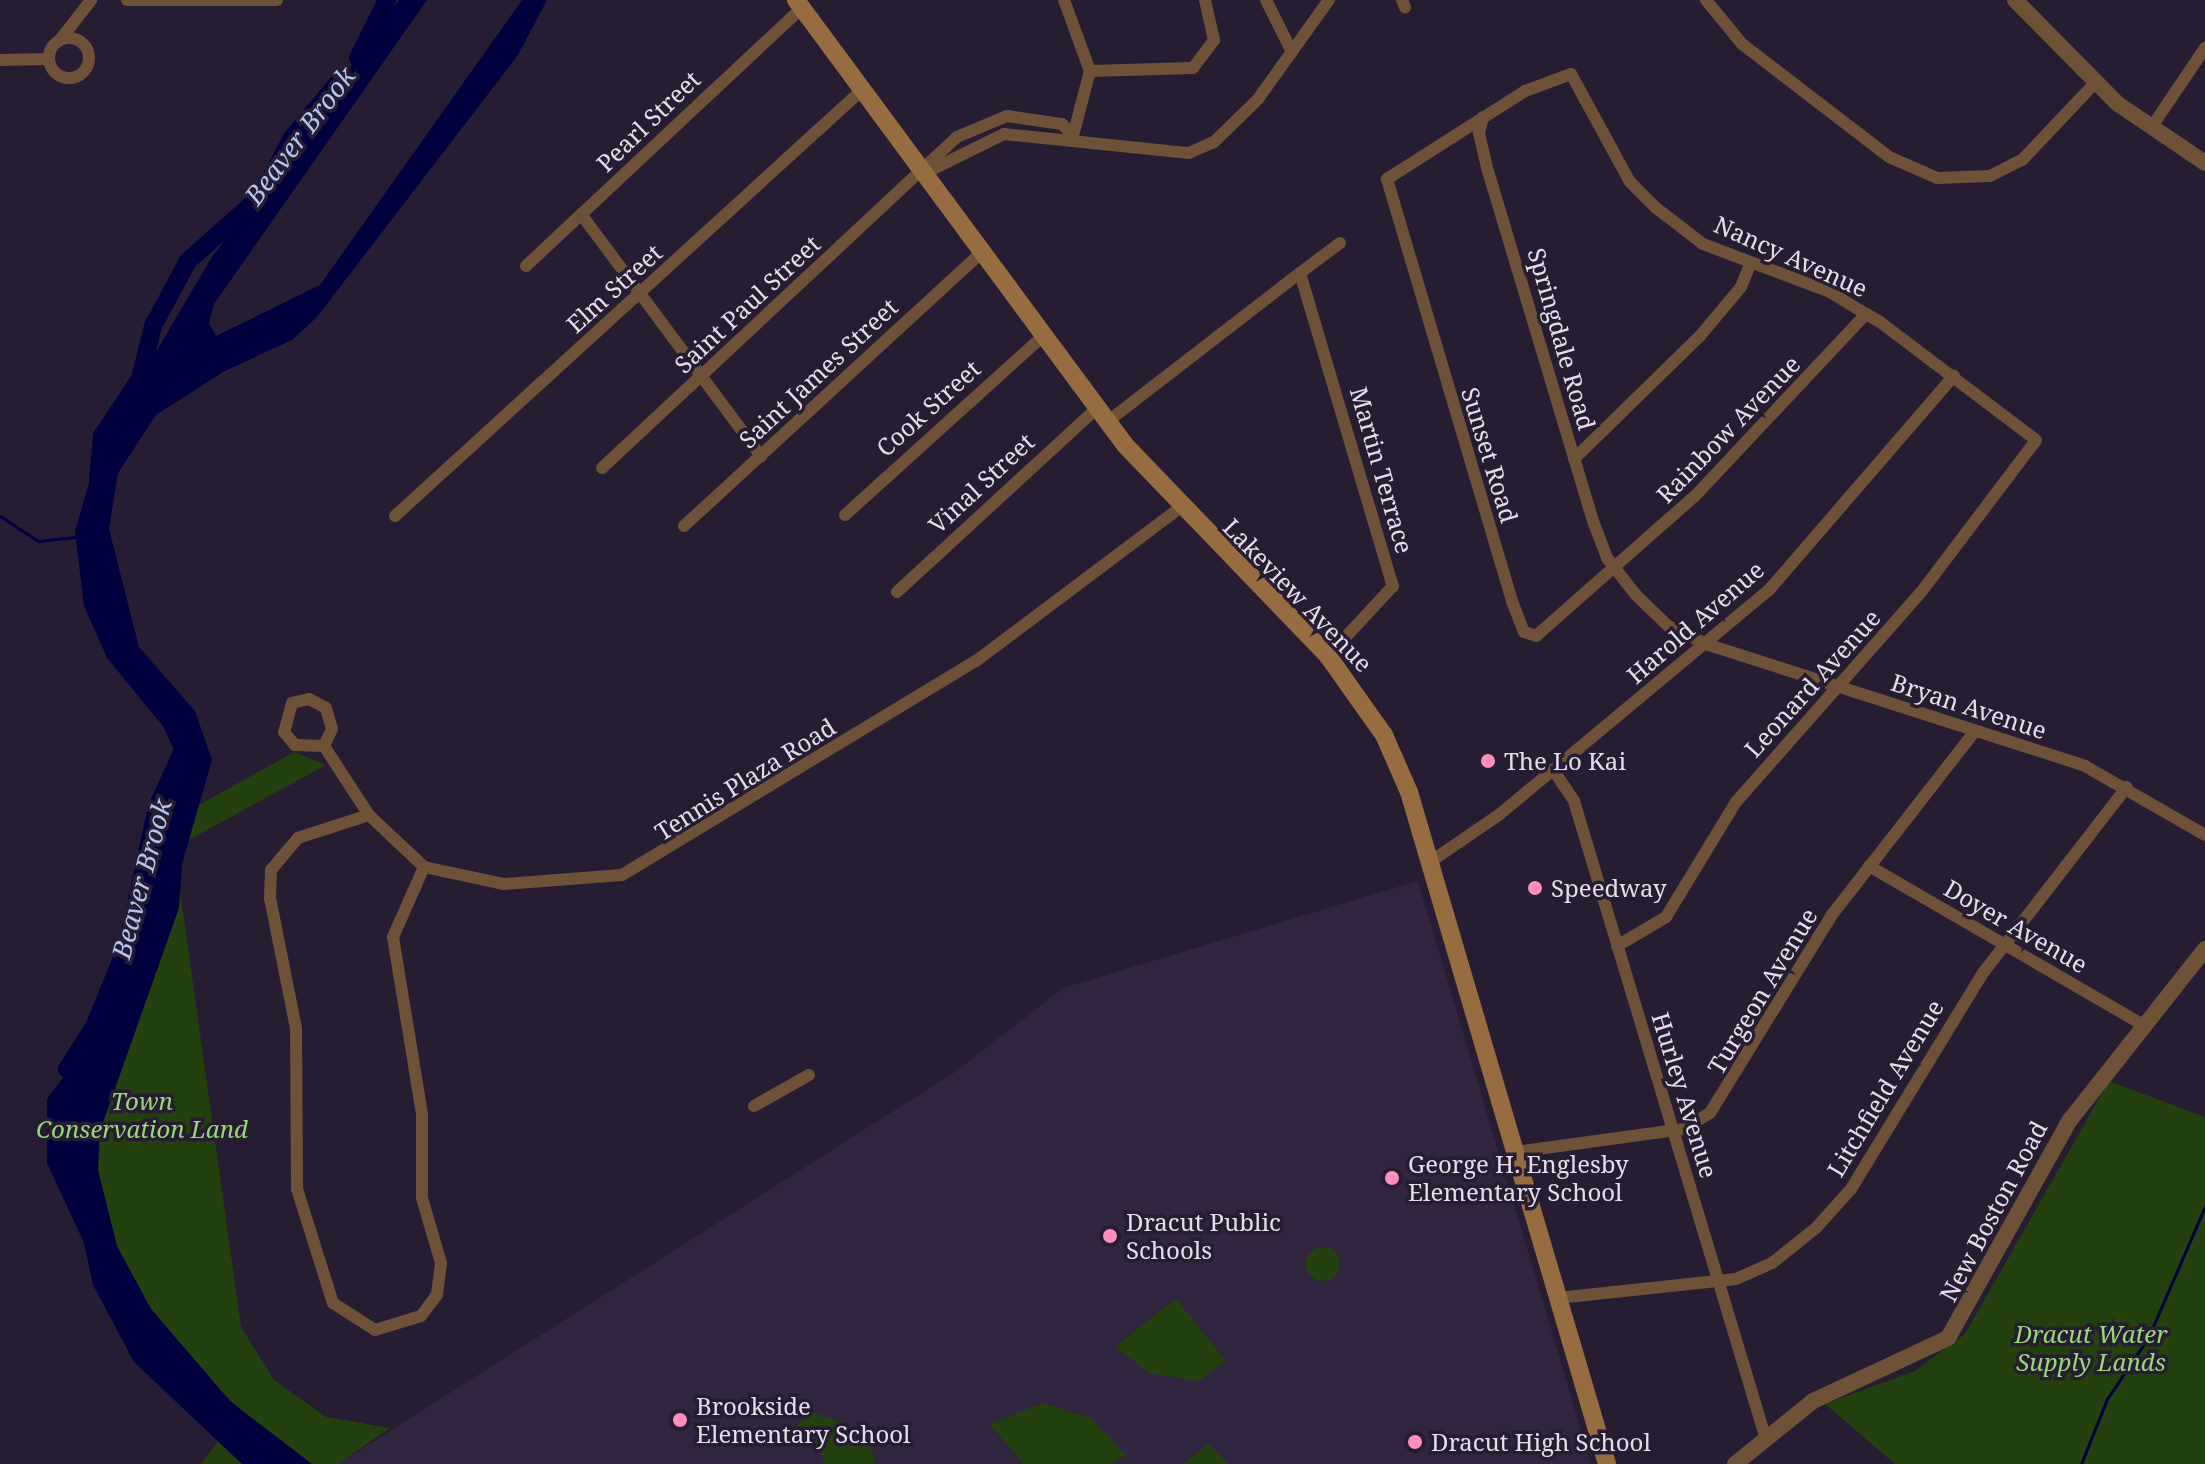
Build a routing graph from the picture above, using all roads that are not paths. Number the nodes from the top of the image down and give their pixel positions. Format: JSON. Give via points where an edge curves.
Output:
{"nodes":[{"id":1,"x":91,"y":0,"type":"edge"},
{"id":2,"x":127,"y":0,"type":"edge"},
{"id":3,"x":277,"y":0,"type":"edge"},
{"id":4,"x":1066,"y":0,"type":"edge"},
{"id":5,"x":1205,"y":0,"type":"edge"},
{"id":6,"x":1266,"y":0,"type":"edge"},
{"id":7,"x":1329,"y":0,"type":"edge"},
{"id":8,"x":1706,"y":0,"type":"edge"},
{"id":9,"x":2015,"y":0,"type":"edge"},
{"id":10,"x":798,"y":4,"type":"edge"},
{"id":11,"x":60,"y":40,"type":"junction"},
{"id":12,"x":2205,"y":48,"type":"edge"},
{"id":13,"x":1292,"y":52,"type":"junction"},
{"id":14,"x":49,"y":59,"type":"junction"},
{"id":15,"x":0,"y":60,"type":"edge"},
{"id":16,"x":1090,"y":71,"type":"junction"},
{"id":17,"x":2095,"y":83,"type":"junction"},
{"id":18,"x":861,"y":91,"type":"junction"},
{"id":19,"x":1483,"y":117,"type":"junction"},
{"id":20,"x":2151,"y":128,"type":"junction"},
{"id":21,"x":1073,"y":136,"type":"junction"},
{"id":22,"x":2205,"y":163,"type":"edge"},
{"id":23,"x":923,"y":174,"type":"junction"},
{"id":24,"x":581,"y":214,"type":"junction"},
{"id":25,"x":1340,"y":243,"type":"dead end"},
{"id":26,"x":981,"y":253,"type":"junction"},
{"id":27,"x":1750,"y":265,"type":"junction"},
{"id":28,"x":526,"y":266,"type":"dead end"},
{"id":29,"x":1300,"y":273,"type":"junction"},
{"id":30,"x":640,"y":294,"type":"junction"},
{"id":31,"x":1866,"y":314,"type":"junction"},
{"id":32,"x":1043,"y":336,"type":"junction"},
{"id":33,"x":702,"y":375,"type":"junction"},
{"id":34,"x":1954,"y":376,"type":"junction"},
{"id":35,"x":1102,"y":415,"type":"junction"},
{"id":36,"x":2036,"y":440,"type":"joint"},
{"id":37,"x":761,"y":456,"type":"junction"},
{"id":38,"x":1574,"y":459,"type":"junction"},
{"id":39,"x":602,"y":468,"type":"dead end"},
{"id":40,"x":1181,"y":507,"type":"junction"},
{"id":41,"x":845,"y":515,"type":"dead end"},
{"id":42,"x":395,"y":516,"type":"dead end"},
{"id":43,"x":684,"y":526,"type":"dead end"},
{"id":44,"x":1616,"y":570,"type":"junction"},
{"id":45,"x":897,"y":592,"type":"dead end"},
{"id":46,"x":1709,"y":645,"type":"junction"},
{"id":47,"x":1328,"y":656,"type":"junction"},
{"id":48,"x":1841,"y":688,"type":"junction"},
{"id":49,"x":1974,"y":732,"type":"junction"},
{"id":50,"x":324,"y":746,"type":"junction"},
{"id":51,"x":1554,"y":771,"type":"junction"},
{"id":52,"x":2127,"y":787,"type":"junction"},
{"id":53,"x":369,"y":815,"type":"junction"},
{"id":54,"x":2205,"y":835,"type":"edge"},
{"id":55,"x":1430,"y":862,"type":"junction"},
{"id":56,"x":1869,"y":866,"type":"junction"},
{"id":57,"x":424,"y":867,"type":"junction"},
{"id":58,"x":2003,"y":944,"type":"junction"},
{"id":59,"x":1617,"y":946,"type":"junction"},
{"id":60,"x":2205,"y":949,"type":"edge"},
{"id":61,"x":2142,"y":1024,"type":"junction"},
{"id":62,"x":809,"y":1075,"type":"dead end"},
{"id":63,"x":754,"y":1106,"type":"dead end"},
{"id":64,"x":1673,"y":1131,"type":"junction"},
{"id":65,"x":1516,"y":1152,"type":"junction"},
{"id":66,"x":1717,"y":1281,"type":"junction"},
{"id":67,"x":1558,"y":1298,"type":"junction"},
{"id":68,"x":1765,"y":1436,"type":"junction"},
{"id":69,"x":1607,"y":1464,"type":"edge"},
{"id":70,"x":1735,"y":1464,"type":"edge"}],
"edges":[{"from":1,"to":11,"type":"street"},
{"from":2,"to":3,"type":"street"},
{"from":4,"to":16,"type":"street"},
{"from":5,"to":16,"type":"street","via":[[1214,40],[1193,68]]},
{"from":6,"to":13,"type":"street"},
{"from":7,"to":13,"type":"street"},
{"from":8,"to":17,"type":"street","via":[[1742,44],[1889,157],[1937,178],[1990,176],[2022,160]]},
{"from":9,"to":17,"type":"street"},
{"from":10,"to":18,"type":"main road","name":"Lakeview Avenue"},
{"from":10,"to":24,"type":"street","name":"Pearl Street"},
{"from":11,"to":14,"type":"street"},
{"from":11,"to":14,"type":"street","via":[[84,44],[88,68],[66,78]]},
{"from":12,"to":20,"type":"street"},
{"from":13,"to":21,"type":"street","via":[[1233,126],[1189,153]]},
{"from":14,"to":15,"type":"street"},
{"from":16,"to":21,"type":"street"},
{"from":17,"to":20,"type":"street"},
{"from":18,"to":23,"type":"main road","name":"Lakeview Avenue"},
{"from":18,"to":30,"type":"street","name":"Elm Street"},
{"from":19,"to":27,"type":"street","name":"Nancy Avenue","via":[[1560,73],[1571,74],[1630,182],[1703,244]]},
{"from":19,"to":38,"type":"street","name":"Springdale Road","via":[[1479,133],[1488,171]]},
{"from":19,"to":44,"type":"street","name":"Sunset Road","via":[[1388,178],[1524,632],[1536,636]]},
{"from":20,"to":22,"type":"street"},
{"from":21,"to":23,"type":"street","via":[[1004,134]]},
{"from":21,"to":23,"type":"street","via":[[1062,124],[1007,116],[957,137],[933,154]]},
{"from":23,"to":26,"type":"main road","name":"Lakeview Avenue"},
{"from":23,"to":33,"type":"street","name":"Saint Paul Street"},
{"from":24,"to":28,"type":"street","name":"Pearl Street"},
{"from":24,"to":30,"type":"street"},
{"from":25,"to":29,"type":"street"},
{"from":26,"to":32,"type":"main road","name":"Lakeview Avenue"},
{"from":26,"to":37,"type":"street","name":"Saint James Street"},
{"from":27,"to":31,"type":"street","name":"Nancy Avenue","via":[[1830,292]]},
{"from":27,"to":38,"type":"street","via":[[1741,287],[1700,336]]},
{"from":29,"to":35,"type":"street"},
{"from":29,"to":47,"type":"street","name":"Martin Terrace","via":[[1393,586]]},
{"from":30,"to":33,"type":"street"},
{"from":30,"to":42,"type":"street","name":"Elm Street"},
{"from":31,"to":34,"type":"street","name":"Nancy Avenue"},
{"from":31,"to":44,"type":"street","name":"Rainbow Avenue"},
{"from":32,"to":35,"type":"main road","name":"Lakeview Avenue"},
{"from":32,"to":41,"type":"street","name":"Cook Street"},
{"from":33,"to":37,"type":"street"},
{"from":33,"to":39,"type":"street","name":"Saint Paul Street"},
{"from":34,"to":36,"type":"street","name":"Nancy Avenue"},
{"from":34,"to":46,"type":"street","name":"Harold Avenue","via":[[1769,590]]},
{"from":35,"to":40,"type":"main road","name":"Lakeview Avenue"},
{"from":35,"to":45,"type":"street","name":"Vinal Street"},
{"from":36,"to":48,"type":"street","name":"Leonard Avenue"},
{"from":37,"to":43,"type":"street","name":"Saint James Street"},
{"from":38,"to":44,"type":"street","name":"Springdale Road"},
{"from":40,"to":47,"type":"main road","name":"Lakeview Avenue"},
{"from":40,"to":57,"type":"street","name":"Tennis Plaza Road","via":[[976,661],[641,868],[538,885],[455,878]]},
{"from":44,"to":46,"type":"street","name":"Bryan Avenue","via":[[1668,626]]},
{"from":46,"to":48,"type":"street","name":"Bryan Avenue"},
{"from":46,"to":51,"type":"street","name":"Harold Avenue"},
{"from":47,"to":55,"type":"main road","name":"Lakeview Avenue","via":[[1389,745]]},
{"from":48,"to":49,"type":"street","name":"Bryan Avenue"},
{"from":48,"to":59,"type":"street","name":"Leonard Avenue","via":[[1736,802],[1666,917]]},
{"from":49,"to":52,"type":"street","name":"Bryan Avenue","via":[[2085,766]]},
{"from":49,"to":56,"type":"street","name":"Turgeon Avenue"},
{"from":50,"to":50,"type":"street","via":[[295,745],[284,732],[292,703],[309,699],[326,708],[332,729]]},
{"from":50,"to":53,"type":"street","name":"Tennis Plaza Road"},
{"from":51,"to":55,"type":"street","name":"Harold Avenue","via":[[1452,853]]},
{"from":51,"to":59,"type":"street","name":"Hurley Avenue","via":[[1574,801]]},
{"from":52,"to":54,"type":"street","name":"Bryan Avenue"},
{"from":52,"to":58,"type":"street","name":"Litchfield Avenue"},
{"from":53,"to":57,"type":"street","name":"Tennis Plaza Road"},
{"from":53,"to":57,"type":"street","via":[[298,838],[271,870],[270,898],[296,1028],[291,1126],[297,1189],[333,1303],[375,1330],[421,1316],[437,1295],[441,1263],[422,1198],[422,1114],[393,937]]},
{"from":55,"to":65,"type":"main road","name":"Lakeview Avenue"},
{"from":56,"to":58,"type":"street","name":"Doyer Avenue"},
{"from":56,"to":64,"type":"street","name":"Turgeon Avenue","via":[[1716,1107]]},
{"from":58,"to":61,"type":"street","name":"Doyer Avenue"},
{"from":58,"to":66,"type":"street","name":"Litchfield Avenue","via":[[1851,1189],[1772,1263]]},
{"from":59,"to":64,"type":"street","name":"Hurley Avenue"},
{"from":60,"to":61,"type":"street","name":"New Boston Road"},
{"from":61,"to":68,"type":"street","name":"New Boston Road","via":[[2070,1120],[1948,1338],[1813,1401]]},
{"from":62,"to":63,"type":"street"},
{"from":64,"to":65,"type":"street","name":"Turgeon Avenue"},
{"from":64,"to":66,"type":"street","name":"Hurley Avenue"},
{"from":65,"to":67,"type":"main road","name":"Lakeview Avenue"},
{"from":66,"to":67,"type":"street","name":"Litchfield Avenue"},
{"from":66,"to":68,"type":"street","name":"Hurley Avenue"},
{"from":67,"to":69,"type":"main road","name":"Lakeview Avenue"},
{"from":68,"to":70,"type":"street","name":"New Boston Road"}]}
